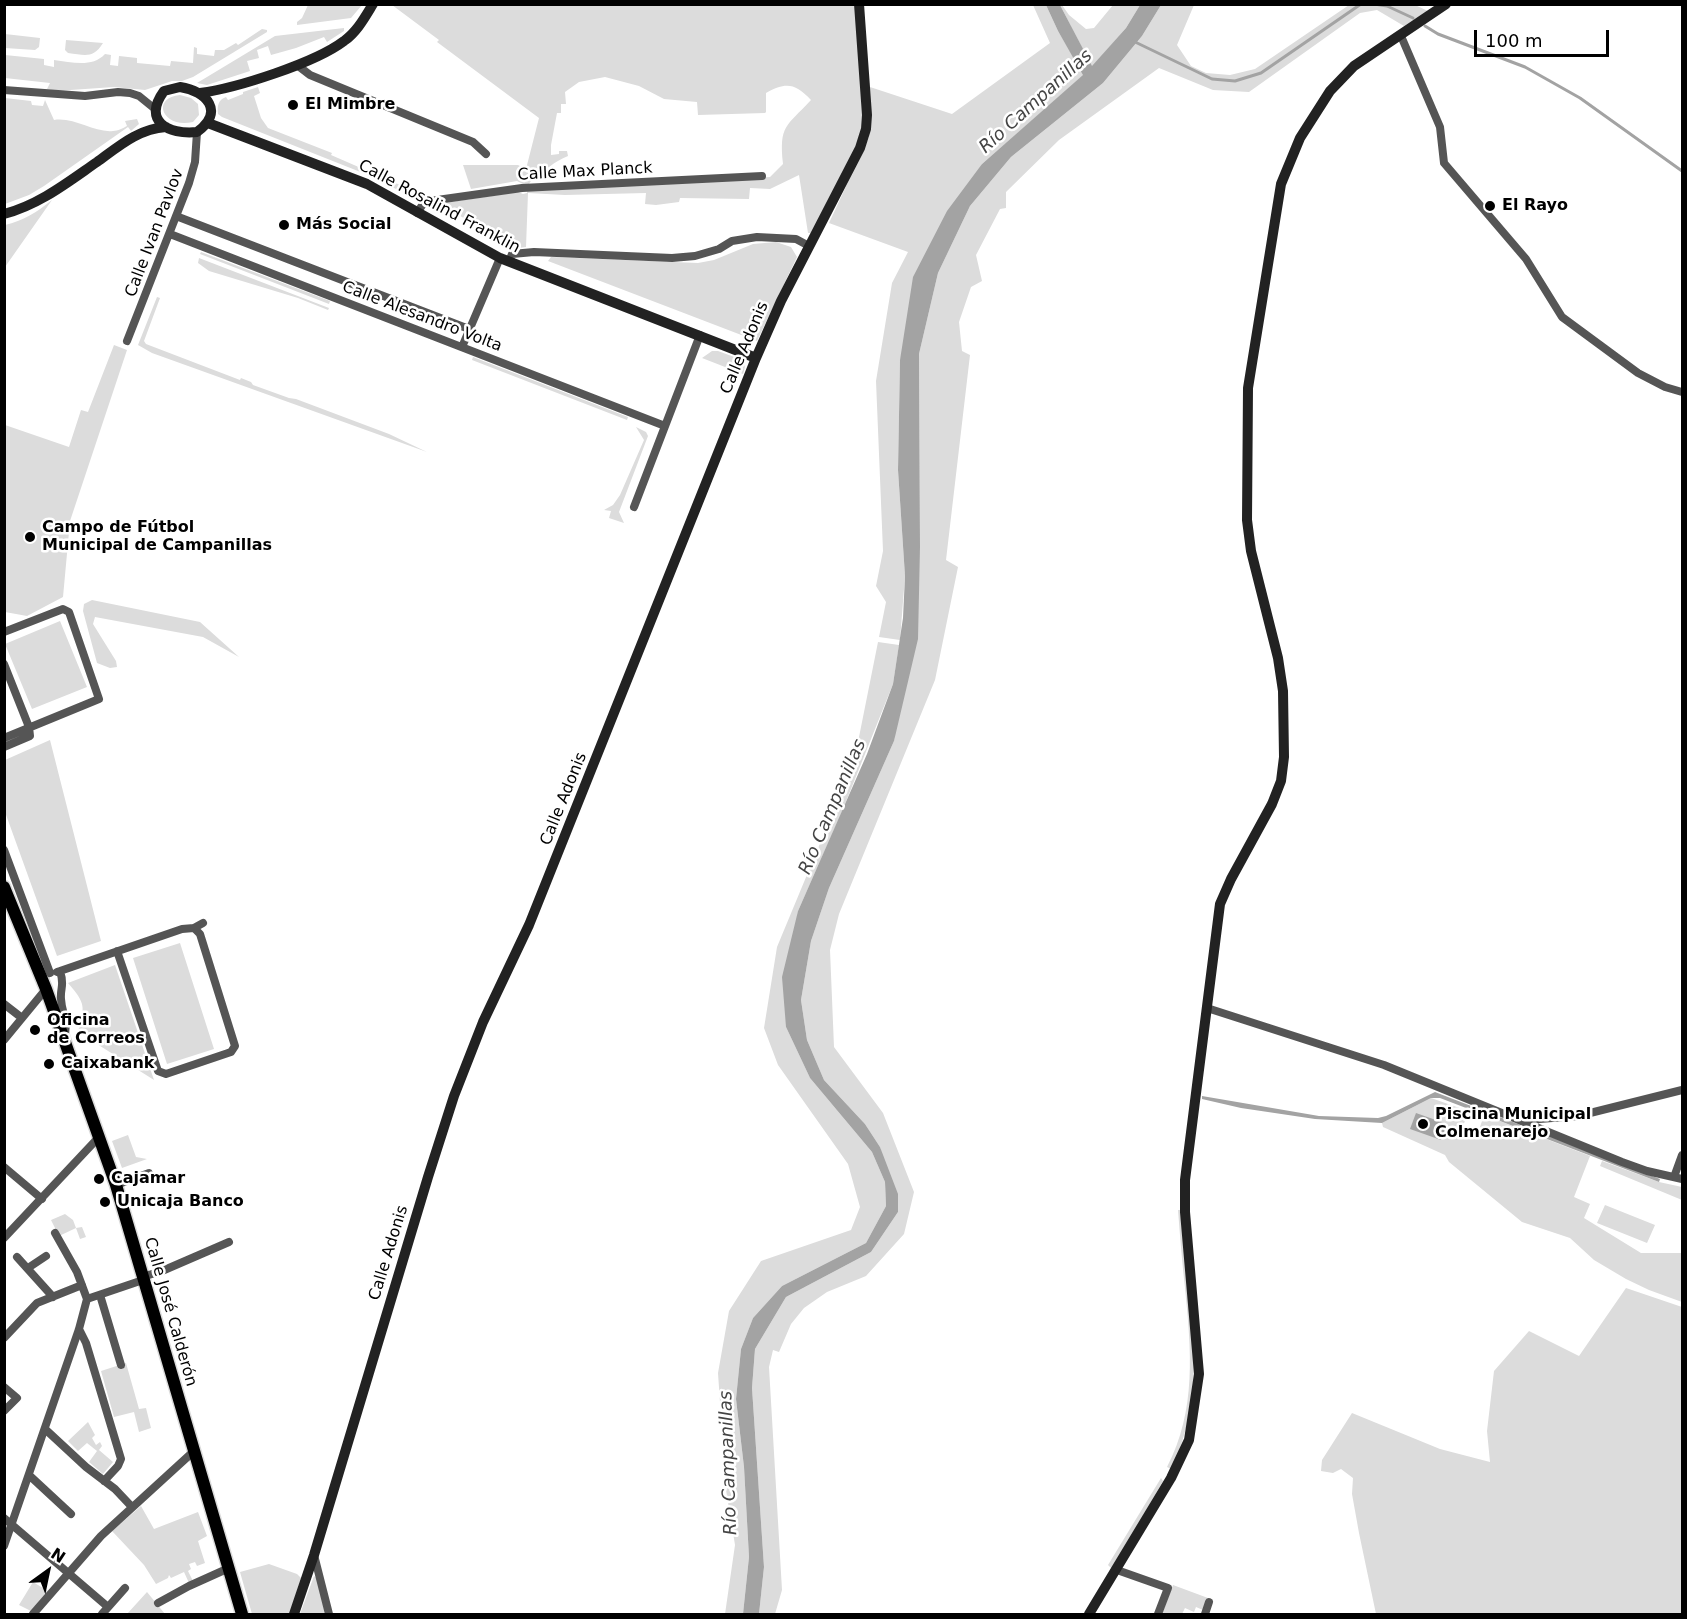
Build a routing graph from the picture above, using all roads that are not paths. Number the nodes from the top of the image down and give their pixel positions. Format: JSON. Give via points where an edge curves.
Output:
{"nodes":[{"id":1,"x":373,"y":4,"type":"edge"},
{"id":2,"x":859,"y":4,"type":"edge"},
{"id":3,"x":1446,"y":4,"type":"edge"},
{"id":4,"x":1401,"y":36,"type":"junction"},
{"id":5,"x":297,"y":65,"type":"junction"},
{"id":6,"x":236,"y":85,"type":"junction"},
{"id":7,"x":4,"y":90,"type":"edge"},
{"id":8,"x":200,"y":93,"type":"junction"},
{"id":9,"x":210,"y":107,"type":"junction"},
{"id":10,"x":154,"y":110,"type":"junction"},
{"id":11,"x":208,"y":123,"type":"junction"},
{"id":12,"x":166,"y":127,"type":"junction"},
{"id":13,"x":197,"y":132,"type":"junction"},
{"id":14,"x":134,"y":135,"type":"junction"},
{"id":15,"x":486,"y":154,"type":"dead end"},
{"id":16,"x":762,"y":176,"type":"dead end"},
{"id":17,"x":417,"y":213,"type":"junction"},
{"id":18,"x":4,"y":214,"type":"edge"},
{"id":19,"x":176,"y":216,"type":"junction"},
{"id":20,"x":170,"y":234,"type":"junction"},
{"id":21,"x":809,"y":246,"type":"junction"},
{"id":22,"x":505,"y":260,"type":"junction"},
{"id":23,"x":469,"y":328,"type":"junction"},
{"id":24,"x":700,"y":335,"type":"junction"},
{"id":25,"x":127,"y":341,"type":"dead end"},
{"id":26,"x":462,"y":347,"type":"junction"},
{"id":27,"x":756,"y":358,"type":"junction"},
{"id":28,"x":1683,"y":392,"type":"edge"},
{"id":29,"x":665,"y":426,"type":"junction"},
{"id":30,"x":634,"y":507,"type":"dead end"},
{"id":31,"x":4,"y":632,"type":"edge"},
{"id":32,"x":4,"y":664,"type":"edge"},
{"id":33,"x":29,"y":727,"type":"junction"},
{"id":34,"x":4,"y":738,"type":"edge"},
{"id":35,"x":4,"y":747,"type":"edge"},
{"id":36,"x":4,"y":850,"type":"edge"},
{"id":37,"x":4,"y":887,"type":"edge"},
{"id":38,"x":203,"y":923,"type":"dead end"},
{"id":39,"x":195,"y":928,"type":"junction"},
{"id":40,"x":117,"y":951,"type":"junction"},
{"id":41,"x":60,"y":971,"type":"junction"},
{"id":42,"x":45,"y":974,"type":"junction"},
{"id":43,"x":46,"y":989,"type":"junction"},
{"id":44,"x":4,"y":1004,"type":"edge"},
{"id":45,"x":1207,"y":1008,"type":"junction"},
{"id":46,"x":22,"y":1018,"type":"junction"},
{"id":47,"x":64,"y":1039,"type":"junction"},
{"id":48,"x":4,"y":1040,"type":"edge"},
{"id":49,"x":1683,"y":1090,"type":"edge"},
{"id":50,"x":1522,"y":1121,"type":"junction"},
{"id":51,"x":99,"y":1137,"type":"junction"},
{"id":52,"x":1683,"y":1155,"type":"edge"},
{"id":53,"x":4,"y":1167,"type":"edge"},
{"id":54,"x":149,"y":1173,"type":"dead end"},
{"id":55,"x":1678,"y":1178,"type":"edge"},
{"id":56,"x":116,"y":1185,"type":"junction"},
{"id":57,"x":42,"y":1199,"type":"junction"},
{"id":58,"x":55,"y":1233,"type":"dead end"},
{"id":59,"x":4,"y":1238,"type":"edge"},
{"id":60,"x":229,"y":1242,"type":"dead end"},
{"id":61,"x":46,"y":1256,"type":"dead end"},
{"id":62,"x":17,"y":1257,"type":"dead end"},
{"id":63,"x":28,"y":1268,"type":"junction"},
{"id":64,"x":143,"y":1279,"type":"junction"},
{"id":65,"x":82,"y":1285,"type":"junction"},
{"id":66,"x":100,"y":1295,"type":"junction"},
{"id":67,"x":54,"y":1297,"type":"junction"},
{"id":68,"x":87,"y":1299,"type":"junction"},
{"id":69,"x":79,"y":1329,"type":"junction"},
{"id":70,"x":4,"y":1338,"type":"edge"},
{"id":71,"x":121,"y":1365,"type":"dead end"},
{"id":72,"x":4,"y":1387,"type":"edge"},
{"id":73,"x":4,"y":1411,"type":"edge"},
{"id":74,"x":45,"y":1430,"type":"junction"},
{"id":75,"x":194,"y":1450,"type":"junction"},
{"id":76,"x":30,"y":1476,"type":"junction"},
{"id":77,"x":104,"y":1481,"type":"junction"},
{"id":78,"x":132,"y":1507,"type":"junction"},
{"id":79,"x":71,"y":1514,"type":"dead end"},
{"id":80,"x":4,"y":1518,"type":"edge"},
{"id":81,"x":12,"y":1524,"type":"junction"},
{"id":82,"x":4,"y":1546,"type":"edge"},
{"id":83,"x":314,"y":1556,"type":"junction"},
{"id":84,"x":229,"y":1568,"type":"junction"},
{"id":85,"x":1117,"y":1570,"type":"junction"},
{"id":86,"x":69,"y":1573,"type":"junction"},
{"id":87,"x":125,"y":1588,"type":"dead end"},
{"id":88,"x":1209,"y":1602,"type":"dead end"},
{"id":89,"x":158,"y":1603,"type":"dead end"},
{"id":90,"x":108,"y":1607,"type":"junction"},
{"id":91,"x":33,"y":1614,"type":"edge"},
{"id":92,"x":102,"y":1614,"type":"edge"},
{"id":93,"x":242,"y":1614,"type":"edge"},
{"id":94,"x":294,"y":1614,"type":"edge"},
{"id":95,"x":329,"y":1614,"type":"edge"},
{"id":96,"x":1089,"y":1614,"type":"edge"},
{"id":97,"x":1158,"y":1614,"type":"edge"},
{"id":98,"x":1205,"y":1614,"type":"edge"}],
"edges":[{"from":1,"to":5,"type":"street","via":[[346,40]]},
{"from":2,"to":21,"type":"street","name":"Calle Adonis","via":[[866,129]]},
{"from":3,"to":4,"type":"street"},
{"from":4,"to":28,"type":"street","via":[[1440,127],[1444,163],[1526,258],[1562,317],[1638,373]]},
{"from":4,"to":45,"type":"street","via":[[1354,66],[1330,91],[1300,138],[1281,184],[1248,388],[1247,520],[1278,658],[1284,757],[1281,781],[1272,804],[1220,904]]},
{"from":5,"to":6,"type":"street"},
{"from":5,"to":15,"type":"street","via":[[310,75],[473,142]]},
{"from":6,"to":8,"type":"street"},
{"from":6,"to":9,"type":"street"},
{"from":7,"to":10,"type":"street","via":[[85,96],[130,93]]},
{"from":8,"to":9,"type":"street"},
{"from":8,"to":10,"type":"street","via":[[172,88],[164,91]]},
{"from":9,"to":11,"type":"street"},
{"from":10,"to":12,"type":"street"},
{"from":10,"to":14,"type":"street"},
{"from":11,"to":13,"type":"street"},
{"from":11,"to":17,"type":"street","name":"Calle Rosalind Franklin","via":[[355,178]]},
{"from":12,"to":13,"type":"street","via":[[183,133]]},
{"from":12,"to":14,"type":"street"},
{"from":13,"to":19,"type":"street","name":"Calle Ivan Pavlov","via":[[195,162]]},
{"from":14,"to":18,"type":"street","via":[[56,190]]},
{"from":16,"to":17,"type":"street","name":"Calle Max Planck","via":[[522,188],[430,201]]},
{"from":17,"to":22,"type":"street","name":"Calle Rosalind Franklin"},
{"from":19,"to":20,"type":"street","name":"Calle Ivan Pavlov"},
{"from":19,"to":23,"type":"street","name":"Calle Alesandro Volta"},
{"from":20,"to":25,"type":"street","name":"Calle Ivan Pavlov"},
{"from":20,"to":26,"type":"street","name":"Calle Alesandro Volta"},
{"from":21,"to":22,"type":"street","via":[[796,239],[757,237],[732,241],[695,256],[534,252],[512,254]]},
{"from":21,"to":27,"type":"street","name":"Calle Adonis"},
{"from":22,"to":23,"type":"street"},
{"from":22,"to":24,"type":"street","name":"Calle Rosalind Franklin"},
{"from":23,"to":26,"type":"street"},
{"from":24,"to":27,"type":"street","name":"Calle Rosalind Franklin"},
{"from":24,"to":29,"type":"street"},
{"from":26,"to":29,"type":"street","name":"Calle Alesandro Volta"},
{"from":27,"to":83,"type":"street","name":"Calle Adonis","via":[[529,925],[483,1022],[454,1096]]},
{"from":29,"to":30,"type":"street"},
{"from":31,"to":33,"type":"street","via":[[67,609],[99,699]]},
{"from":32,"to":33,"type":"street"},
{"from":33,"to":34,"type":"street"},
{"from":33,"to":35,"type":"street","via":[[30,736]]},
{"from":36,"to":42,"type":"street","name":"Calle José Calderón"},
{"from":37,"to":42,"type":"main road","name":"Calle José Calderón"},
{"from":38,"to":39,"type":"street"},
{"from":39,"to":40,"type":"street"},
{"from":39,"to":40,"type":"street","via":[[235,1046],[231,1052],[166,1074],[158,1071]]},
{"from":40,"to":41,"type":"street"},
{"from":41,"to":42,"type":"street"},
{"from":41,"to":47,"type":"street","via":[[61,1004],[68,1024]]},
{"from":42,"to":43,"type":"main road","name":"Calle José Calderón"},
{"from":43,"to":46,"type":"street"},
{"from":43,"to":47,"type":"main road","name":"Calle José Calderón"},
{"from":44,"to":46,"type":"street"},
{"from":45,"to":50,"type":"street","via":[[1384,1065]]},
{"from":45,"to":85,"type":"street","via":[[1185,1180],[1199,1374],[1194,1415],[1180,1461]]},
{"from":46,"to":48,"type":"street"},
{"from":47,"to":51,"type":"main road","name":"Calle José Calderón"},
{"from":49,"to":50,"type":"street","via":[[1578,1116]]},
{"from":50,"to":55,"type":"street","via":[[1622,1162]]},
{"from":51,"to":56,"type":"main road","name":"Calle José Calderón"},
{"from":51,"to":57,"type":"street"},
{"from":52,"to":55,"type":"street"},
{"from":53,"to":57,"type":"street"},
{"from":54,"to":56,"type":"street"},
{"from":56,"to":64,"type":"main road","name":"Calle José Calderón"},
{"from":57,"to":59,"type":"street"},
{"from":58,"to":65,"type":"street"},
{"from":60,"to":64,"type":"street"},
{"from":61,"to":63,"type":"street"},
{"from":62,"to":63,"type":"street"},
{"from":63,"to":67,"type":"street"},
{"from":64,"to":66,"type":"street"},
{"from":64,"to":75,"type":"main road","name":"Calle José Calderón"},
{"from":65,"to":67,"type":"street"},
{"from":65,"to":68,"type":"street"},
{"from":66,"to":68,"type":"street"},
{"from":66,"to":71,"type":"street"},
{"from":67,"to":70,"type":"street","via":[[37,1303]]},
{"from":68,"to":69,"type":"street"},
{"from":69,"to":74,"type":"street"},
{"from":69,"to":77,"type":"street","via":[[121,1459]]},
{"from":72,"to":73,"type":"street","via":[[17,1398]]},
{"from":74,"to":76,"type":"street"},
{"from":74,"to":77,"type":"street"},
{"from":75,"to":78,"type":"street"},
{"from":75,"to":84,"type":"main road","name":"Calle José Calderón"},
{"from":76,"to":79,"type":"street"},
{"from":76,"to":81,"type":"street"},
{"from":77,"to":78,"type":"street"},
{"from":78,"to":86,"type":"street"},
{"from":80,"to":81,"type":"street"},
{"from":81,"to":82,"type":"street"},
{"from":81,"to":86,"type":"street"},
{"from":83,"to":94,"type":"street","name":"Calle Adonis"},
{"from":83,"to":95,"type":"street"},
{"from":84,"to":89,"type":"street"},
{"from":84,"to":93,"type":"main road","name":"Calle José Calderón"},
{"from":85,"to":96,"type":"street"},
{"from":85,"to":97,"type":"street","via":[[1168,1588]]},
{"from":86,"to":90,"type":"street"},
{"from":86,"to":91,"type":"street"},
{"from":87,"to":90,"type":"street"},
{"from":88,"to":98,"type":"street"},
{"from":90,"to":92,"type":"street"}]}
